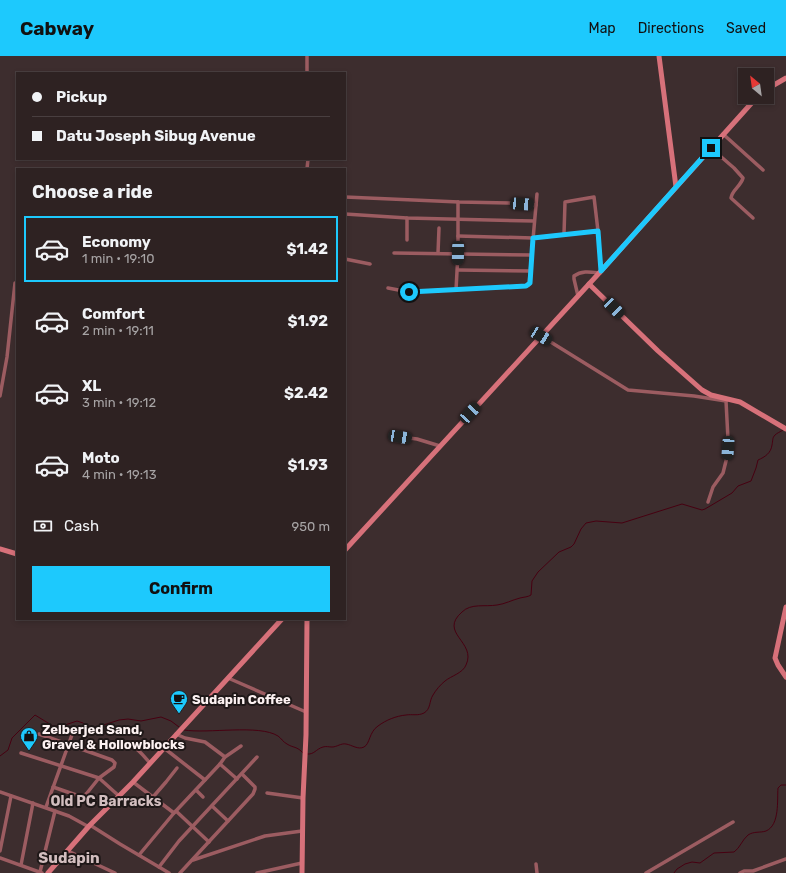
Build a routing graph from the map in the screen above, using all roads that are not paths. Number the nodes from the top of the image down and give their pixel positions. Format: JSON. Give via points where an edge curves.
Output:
{"nodes":[{"id":1,"x":307,"y":56,"type":"edge"},
{"id":2,"x":659,"y":56,"type":"edge"},
{"id":3,"x":307,"y":72,"type":"edge"},
{"id":4,"x":786,"y":78,"type":"edge"},
{"id":5,"x":774,"y":85,"type":"edge"},
{"id":6,"x":751,"y":104,"type":"edge"},
{"id":7,"x":723,"y":134,"type":"junction"},
{"id":8,"x":711,"y":148,"type":"junction"},
{"id":9,"x":763,"y":170,"type":"dead end"},
{"id":10,"x":676,"y":187,"type":"junction"},
{"id":11,"x":537,"y":194,"type":"dead end"},
{"id":12,"x":346,"y":197,"type":"edge"},
{"id":13,"x":458,"y":202,"type":"junction"},
{"id":14,"x":536,"y":205,"type":"junction"},
{"id":15,"x":346,"y":214,"type":"edge"},
{"id":16,"x":407,"y":218,"type":"junction"},
{"id":17,"x":753,"y":218,"type":"dead end"},
{"id":18,"x":458,"y":219,"type":"junction"},
{"id":19,"x":534,"y":221,"type":"junction"},
{"id":20,"x":439,"y":228,"type":"dead end"},
{"id":21,"x":598,"y":231,"type":"junction"},
{"id":22,"x":564,"y":234,"type":"junction"},
{"id":23,"x":458,"y":236,"type":"junction"},
{"id":24,"x":533,"y":238,"type":"junction"},
{"id":25,"x":407,"y":240,"type":"dead end"},
{"id":26,"x":394,"y":253,"type":"dead end"},
{"id":27,"x":438,"y":253,"type":"junction"},
{"id":28,"x":458,"y":253,"type":"junction"},
{"id":29,"x":532,"y":255,"type":"junction"},
{"id":30,"x":346,"y":260,"type":"edge"},
{"id":31,"x":370,"y":264,"type":"dead end"},
{"id":32,"x":458,"y":270,"type":"junction"},
{"id":33,"x":531,"y":271,"type":"junction"},
{"id":34,"x":600,"y":272,"type":"junction"},
{"id":35,"x":15,"y":283,"type":"dead end"},
{"id":36,"x":589,"y":284,"type":"junction"},
{"id":37,"x":388,"y":288,"type":"dead end"},
{"id":38,"x":456,"y":290,"type":"junction"},
{"id":39,"x":578,"y":296,"type":"junction"},
{"id":40,"x":541,"y":336,"type":"junction"},
{"id":41,"x":0,"y":396,"type":"edge"},
{"id":42,"x":726,"y":400,"type":"junction"},
{"id":43,"x":786,"y":429,"type":"edge"},
{"id":44,"x":400,"y":437,"type":"dead end"},
{"id":45,"x":440,"y":446,"type":"junction"},
{"id":46,"x":708,"y":502,"type":"dead end"},
{"id":47,"x":0,"y":549,"type":"edge"},
{"id":48,"x":346,"y":549,"type":"edge"},
{"id":49,"x":16,"y":554,"type":"edge"},
{"id":50,"x":786,"y":607,"type":"edge"},
{"id":51,"x":281,"y":620,"type":"edge"},
{"id":52,"x":307,"y":620,"type":"edge"},
{"id":53,"x":786,"y":676,"type":"edge"},
{"id":54,"x":228,"y":678,"type":"junction"},
{"id":55,"x":306,"y":712,"type":"junction"},
{"id":56,"x":73,"y":732,"type":"dead end"},
{"id":57,"x":38,"y":734,"type":"dead end"},
{"id":58,"x":176,"y":734,"type":"junction"},
{"id":59,"x":68,"y":745,"type":"junction"},
{"id":60,"x":241,"y":746,"type":"dead end"},
{"id":61,"x":110,"y":747,"type":"dead end"},
{"id":62,"x":164,"y":748,"type":"junction"},
{"id":63,"x":21,"y":753,"type":"dead end"},
{"id":64,"x":225,"y":757,"type":"junction"},
{"id":65,"x":257,"y":757,"type":"dead end"},
{"id":66,"x":150,"y":763,"type":"junction"},
{"id":67,"x":220,"y":764,"type":"junction"},
{"id":68,"x":61,"y":766,"type":"junction"},
{"id":69,"x":177,"y":768,"type":"dead end"},
{"id":70,"x":242,"y":774,"type":"junction"},
{"id":71,"x":99,"y":778,"type":"junction"},
{"id":72,"x":237,"y":779,"type":"junction"},
{"id":73,"x":206,"y":780,"type":"junction"},
{"id":74,"x":133,"y":782,"type":"junction"},
{"id":75,"x":53,"y":787,"type":"junction"},
{"id":76,"x":196,"y":790,"type":"junction"},
{"id":77,"x":0,"y":792,"type":"edge"},
{"id":78,"x":267,"y":793,"type":"dead end"},
{"id":79,"x":11,"y":796,"type":"junction"},
{"id":80,"x":118,"y":796,"type":"junction"},
{"id":81,"x":153,"y":797,"type":"junction"},
{"id":82,"x":203,"y":797,"type":"dead end"},
{"id":83,"x":303,"y":798,"type":"junction"},
{"id":84,"x":33,"y":803,"type":"junction"},
{"id":85,"x":212,"y":806,"type":"junction"},
{"id":86,"x":46,"y":808,"type":"junction"},
{"id":87,"x":55,"y":811,"type":"junction"},
{"id":88,"x":175,"y":812,"type":"junction"},
{"id":89,"x":228,"y":821,"type":"junction"},
{"id":90,"x":733,"y":822,"type":"dead end"},
{"id":91,"x":90,"y":826,"type":"junction"},
{"id":92,"x":192,"y":826,"type":"junction"},
{"id":93,"x":302,"y":831,"type":"junction"},
{"id":94,"x":209,"y":842,"type":"junction"},
{"id":95,"x":0,"y":851,"type":"edge"},
{"id":96,"x":68,"y":851,"type":"junction"},
{"id":97,"x":139,"y":855,"type":"junction"},
{"id":98,"x":0,"y":858,"type":"edge"},
{"id":99,"x":786,"y":858,"type":"edge"},
{"id":100,"x":192,"y":860,"type":"junction"},
{"id":101,"x":302,"y":863,"type":"junction"},
{"id":102,"x":536,"y":864,"type":"dead end"},
{"id":103,"x":21,"y":865,"type":"junction"},
{"id":104,"x":159,"y":867,"type":"junction"},
{"id":105,"x":282,"y":868,"type":"junction"},
{"id":106,"x":112,"y":872,"type":"edge"},
{"id":107,"x":41,"y":873,"type":"edge"},
{"id":108,"x":48,"y":873,"type":"edge"},
{"id":109,"x":169,"y":873,"type":"edge"},
{"id":110,"x":180,"y":873,"type":"edge"},
{"id":111,"x":257,"y":873,"type":"edge"},
{"id":112,"x":282,"y":873,"type":"edge"},
{"id":113,"x":302,"y":873,"type":"edge"},
{"id":114,"x":537,"y":873,"type":"edge"},
{"id":115,"x":646,"y":873,"type":"edge"},
{"id":116,"x":740,"y":873,"type":"edge"}],
"edges":[{"from":1,"to":3,"type":"street"},
{"from":2,"to":10,"type":"main road"},
{"from":4,"to":5,"type":"main road"},
{"from":6,"to":7,"type":"main road"},
{"from":7,"to":8,"type":"main road"},
{"from":7,"to":9,"type":"street"},
{"from":8,"to":10,"type":"main road"},
{"from":8,"to":17,"type":"street","via":[[743,178],[731,194],[731,198]]},
{"from":10,"to":34,"type":"main road"},
{"from":11,"to":14,"type":"street"},
{"from":12,"to":13,"type":"street"},
{"from":13,"to":14,"type":"street"},
{"from":13,"to":18,"type":"street"},
{"from":14,"to":19,"type":"street"},
{"from":15,"to":16,"type":"street"},
{"from":16,"to":18,"type":"street"},
{"from":16,"to":25,"type":"street"},
{"from":18,"to":19,"type":"street"},
{"from":18,"to":23,"type":"street"},
{"from":19,"to":24,"type":"street"},
{"from":20,"to":27,"type":"street"},
{"from":21,"to":22,"type":"street"},
{"from":21,"to":22,"type":"street","via":[[595,198],[591,196],[565,201]]},
{"from":21,"to":34,"type":"street"},
{"from":22,"to":24,"type":"street"},
{"from":23,"to":24,"type":"street"},
{"from":23,"to":28,"type":"street"},
{"from":24,"to":29,"type":"street"},
{"from":26,"to":27,"type":"street"},
{"from":27,"to":28,"type":"street"},
{"from":28,"to":29,"type":"street"},
{"from":28,"to":32,"type":"street"},
{"from":29,"to":33,"type":"street"},
{"from":30,"to":31,"type":"street"},
{"from":32,"to":33,"type":"street"},
{"from":32,"to":38,"type":"street"},
{"from":33,"to":38,"type":"street","via":[[530,283],[526,286]]},
{"from":34,"to":36,"type":"main road"},
{"from":34,"to":39,"type":"street","via":[[579,273],[574,276]]},
{"from":35,"to":41,"type":"street"},
{"from":36,"to":39,"type":"main road"},
{"from":36,"to":42,"type":"main road","via":[[695,385],[706,393]]},
{"from":37,"to":38,"type":"street","via":[[409,292]]},
{"from":39,"to":40,"type":"main road"},
{"from":40,"to":42,"type":"street","via":[[628,390]]},
{"from":40,"to":45,"type":"main road"},
{"from":42,"to":43,"type":"main road","via":[[740,402]]},
{"from":42,"to":46,"type":"street","via":[[727,457],[723,473],[713,487]]},
{"from":44,"to":45,"type":"street"},
{"from":45,"to":48,"type":"main road"},
{"from":47,"to":49,"type":"main road"},
{"from":50,"to":53,"type":"main road","via":[[775,658]]},
{"from":51,"to":54,"type":"main road"},
{"from":52,"to":55,"type":"main road"},
{"from":54,"to":55,"type":"street"},
{"from":54,"to":58,"type":"main road"},
{"from":55,"to":83,"type":"main road"},
{"from":56,"to":59,"type":"street"},
{"from":57,"to":59,"type":"street"},
{"from":58,"to":62,"type":"main road"},
{"from":58,"to":64,"type":"street","via":[[205,742]]},
{"from":59,"to":68,"type":"street"},
{"from":59,"to":71,"type":"street","via":[[114,762],[114,767]]},
{"from":60,"to":64,"type":"street"},
{"from":61,"to":66,"type":"street","via":[[132,745]]},
{"from":62,"to":66,"type":"main road"},
{"from":62,"to":73,"type":"street"},
{"from":63,"to":68,"type":"street"},
{"from":64,"to":67,"type":"street"},
{"from":65,"to":70,"type":"street"},
{"from":66,"to":74,"type":"main road"},
{"from":67,"to":72,"type":"street"},
{"from":67,"to":73,"type":"street"},
{"from":68,"to":71,"type":"street"},
{"from":68,"to":75,"type":"street"},
{"from":69,"to":81,"type":"street"},
{"from":70,"to":72,"type":"street"},
{"from":70,"to":89,"type":"street","via":[[255,787],[254,792]]},
{"from":71,"to":75,"type":"street","via":[[82,797]]},
{"from":71,"to":80,"type":"street"},
{"from":72,"to":85,"type":"street"},
{"from":73,"to":76,"type":"street"},
{"from":74,"to":80,"type":"main road"},
{"from":74,"to":81,"type":"street"},
{"from":75,"to":86,"type":"street"},
{"from":76,"to":82,"type":"street"},
{"from":76,"to":88,"type":"street"},
{"from":77,"to":79,"type":"street"},
{"from":78,"to":83,"type":"street"},
{"from":79,"to":84,"type":"street"},
{"from":79,"to":95,"type":"street"},
{"from":80,"to":91,"type":"main road"},
{"from":81,"to":88,"type":"street"},
{"from":83,"to":93,"type":"main road"},
{"from":84,"to":86,"type":"street"},
{"from":84,"to":103,"type":"street"},
{"from":85,"to":89,"type":"street"},
{"from":85,"to":92,"type":"street"},
{"from":86,"to":87,"type":"street"},
{"from":87,"to":91,"type":"street"},
{"from":87,"to":107,"type":"street"},
{"from":88,"to":92,"type":"street"},
{"from":88,"to":97,"type":"street"},
{"from":89,"to":94,"type":"street"},
{"from":90,"to":115,"type":"street"},
{"from":91,"to":96,"type":"main road"},
{"from":91,"to":97,"type":"street"},
{"from":92,"to":94,"type":"street"},
{"from":92,"to":104,"type":"street"},
{"from":93,"to":100,"type":"street","via":[[264,836]]},
{"from":93,"to":101,"type":"main road"},
{"from":94,"to":100,"type":"street"},
{"from":96,"to":106,"type":"street"},
{"from":96,"to":108,"type":"main road"},
{"from":97,"to":104,"type":"street"},
{"from":98,"to":103,"type":"street"},
{"from":99,"to":116,"type":"street","via":[[753,871]]},
{"from":100,"to":110,"type":"street"},
{"from":101,"to":105,"type":"street"},
{"from":101,"to":113,"type":"main road"},
{"from":102,"to":114,"type":"street"},
{"from":103,"to":107,"type":"street"},
{"from":104,"to":109,"type":"street"},
{"from":105,"to":111,"type":"street"},
{"from":105,"to":112,"type":"street"}]}
